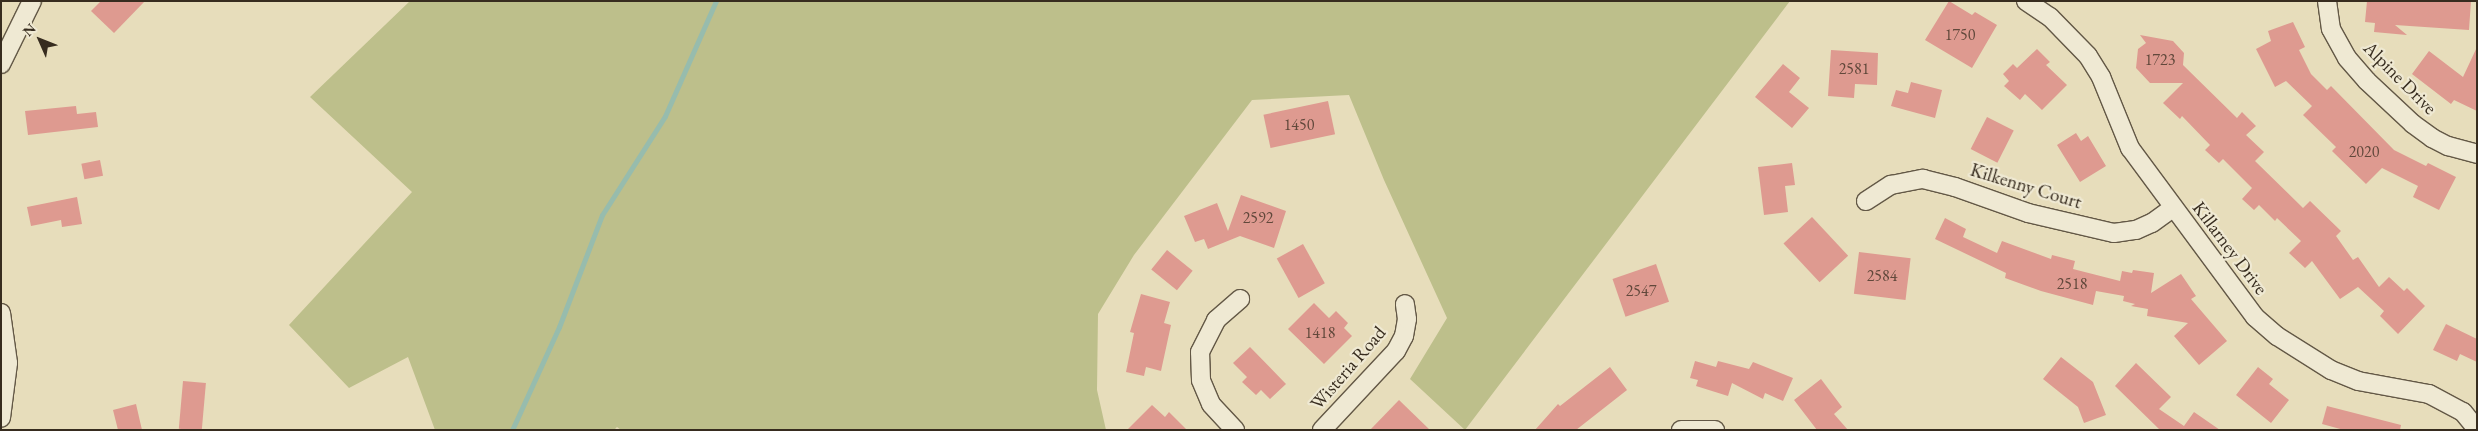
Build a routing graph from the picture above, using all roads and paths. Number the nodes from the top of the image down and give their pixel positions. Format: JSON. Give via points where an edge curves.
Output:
{"nodes":[{"id":1,"x":32,"y":1,"type":"edge"},
{"id":2,"x":2026,"y":1,"type":"edge"},
{"id":3,"x":2327,"y":1,"type":"edge"},
{"id":4,"x":1,"y":64,"type":"edge"},
{"id":5,"x":2477,"y":154,"type":"edge"},
{"id":6,"x":1866,"y":201,"type":"dead end"},
{"id":7,"x":2173,"y":208,"type":"junction"},
{"id":8,"x":1240,"y":299,"type":"dead end"},
{"id":9,"x":1405,"y":304,"type":"dead end"},
{"id":10,"x":1,"y":313,"type":"edge"},
{"id":11,"x":1,"y":418,"type":"edge"},
{"id":12,"x":2477,"y":429,"type":"edge"},
{"id":13,"x":1235,"y":430,"type":"edge"},
{"id":14,"x":1322,"y":430,"type":"edge"},
{"id":15,"x":1682,"y":430,"type":"edge"},
{"id":16,"x":1715,"y":430,"type":"edge"}],
"edges":[{"from":1,"to":4,"type":"street"},
{"from":2,"to":7,"type":"street","name":"Killarney Drive","via":[[2050,17],[2088,56],[2101,77],[2130,148]]},
{"from":3,"to":5,"type":"street","name":"Alpine Drive","via":[[2331,29],[2347,58],[2367,81],[2432,138]]},
{"from":6,"to":7,"type":"street","name":"Kilkenny Court","via":[[1891,185],[1923,179],[1955,186],[2028,213],[2114,233],[2152,224]]},
{"from":7,"to":12,"type":"street","name":"Killarney Drive","via":[[2255,317],[2277,336],[2331,370],[2358,381],[2429,394],[2446,401],[2463,412]]},
{"from":8,"to":13,"type":"street","via":[[1216,320],[1200,352],[1202,380],[1211,404]]},
{"from":9,"to":14,"type":"street","name":"Wisteria Road","via":[[1404,336],[1396,351]]},
{"from":10,"to":11,"type":"street","via":[[8,363]]},
{"from":15,"to":16,"type":"street"}]}
